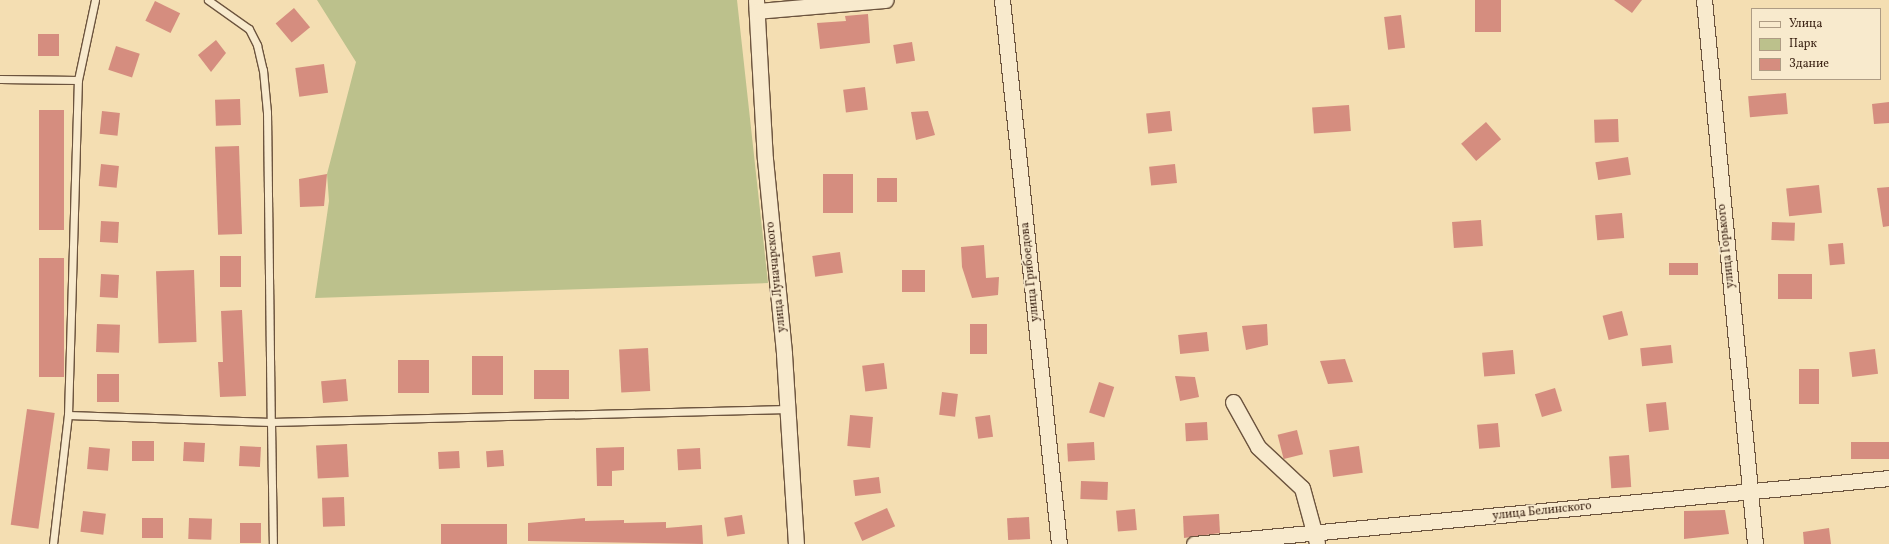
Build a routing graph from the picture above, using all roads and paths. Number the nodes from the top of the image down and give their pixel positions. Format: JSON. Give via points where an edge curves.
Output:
{"nodes":[{"id":1,"x":95,"y":0,"type":"edge"},
{"id":2,"x":208,"y":0,"type":"edge"},
{"id":3,"x":886,"y":0,"type":"edge"},
{"id":4,"x":1002,"y":0,"type":"edge"},
{"id":5,"x":1704,"y":0,"type":"edge"},
{"id":6,"x":756,"y":5,"type":"edge"},
{"id":7,"x":0,"y":79,"type":"edge"},
{"id":8,"x":78,"y":80,"type":"junction"},
{"id":9,"x":1233,"y":402,"type":"dead end"},
{"id":10,"x":788,"y":409,"type":"junction"},
{"id":11,"x":68,"y":415,"type":"junction"},
{"id":12,"x":271,"y":422,"type":"junction"},
{"id":13,"x":1889,"y":478,"type":"edge"},
{"id":14,"x":1751,"y":492,"type":"junction"},
{"id":15,"x":1317,"y":539,"type":"edge"},
{"id":16,"x":53,"y":544,"type":"edge"},
{"id":17,"x":273,"y":544,"type":"edge"},
{"id":18,"x":796,"y":544,"type":"edge"},
{"id":19,"x":1059,"y":544,"type":"edge"},
{"id":20,"x":1194,"y":544,"type":"edge"},
{"id":21,"x":1755,"y":544,"type":"edge"}],
"edges":[{"from":1,"to":8,"type":"lane"},
{"from":2,"to":12,"type":"lane","via":[[249,29],[257,45],[263,70],[267,112]]},
{"from":3,"to":6,"type":"street"},
{"from":4,"to":19,"type":"street","name":"улица Грибоедова"},
{"from":5,"to":14,"type":"street","name":"улица Горького"},
{"from":6,"to":10,"type":"street","name":"улица Луначарского","via":[[765,159]]},
{"from":7,"to":8,"type":"lane"},
{"from":8,"to":11,"type":"lane"},
{"from":9,"to":15,"type":"street","via":[[1258,447],[1302,488]]},
{"from":10,"to":12,"type":"lane"},
{"from":10,"to":18,"type":"street","name":"улица Луначарского"},
{"from":11,"to":12,"type":"lane"},
{"from":11,"to":16,"type":"lane"},
{"from":12,"to":17,"type":"lane"},
{"from":13,"to":14,"type":"street","name":"улица Белинского"},
{"from":14,"to":15,"type":"street","name":"улица Белинского"},
{"from":14,"to":21,"type":"street","name":"улица Горького"},
{"from":15,"to":20,"type":"street","name":"улица Белинского"}]}
